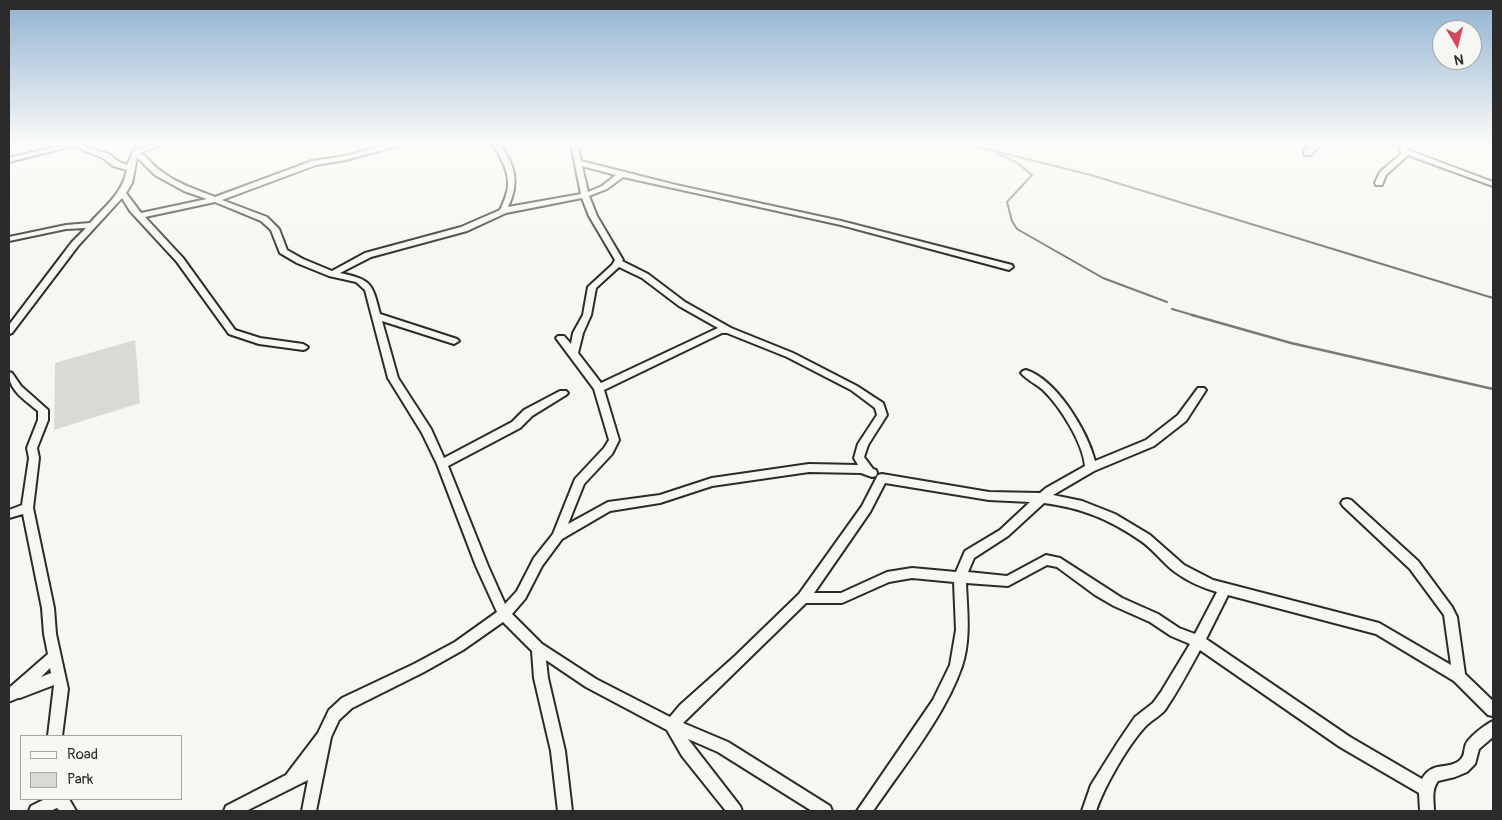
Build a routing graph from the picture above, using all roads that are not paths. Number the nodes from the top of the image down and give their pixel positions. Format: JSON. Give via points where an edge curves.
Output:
{"nodes":[{"id":1,"x":128,"y":182,"type":"edge"},
{"id":2,"x":175,"y":182,"type":"edge"},
{"id":3,"x":263,"y":182,"type":"edge"},
{"id":4,"x":511,"y":182,"type":"edge"},
{"id":5,"x":583,"y":182,"type":"edge"},
{"id":6,"x":613,"y":182,"type":"edge"},
{"id":7,"x":654,"y":182,"type":"edge"},
{"id":8,"x":122,"y":193,"type":"junction"},
{"id":9,"x":586,"y":196,"type":"junction"},
{"id":10,"x":215,"y":200,"type":"junction"},
{"id":11,"x":503,"y":211,"type":"junction"},
{"id":12,"x":140,"y":216,"type":"junction"},
{"id":13,"x":92,"y":225,"type":"junction"},
{"id":14,"x":9,"y":239,"type":"edge"},
{"id":15,"x":619,"y":263,"type":"junction"},
{"id":16,"x":1009,"y":267,"type":"dead end"},
{"id":17,"x":332,"y":274,"type":"junction"},
{"id":18,"x":377,"y":316,"type":"junction"},
{"id":19,"x":728,"y":330,"type":"junction"},
{"id":20,"x":9,"y":331,"type":"edge"},
{"id":21,"x":561,"y":338,"type":"dead end"},
{"id":22,"x":454,"y":341,"type":"dead end"},
{"id":23,"x":303,"y":347,"type":"dead end"},
{"id":24,"x":573,"y":353,"type":"junction"},
{"id":25,"x":1026,"y":373,"type":"dead end"},
{"id":26,"x":9,"y":375,"type":"edge"},
{"id":27,"x":599,"y":388,"type":"junction"},
{"id":28,"x":1201,"y":390,"type":"dead end"},
{"id":29,"x":563,"y":393,"type":"dead end"},
{"id":30,"x":442,"y":464,"type":"junction"},
{"id":31,"x":1090,"y":468,"type":"junction"},
{"id":32,"x":869,"y":472,"type":"junction"},
{"id":33,"x":882,"y":478,"type":"junction"},
{"id":34,"x":1042,"y":498,"type":"junction"},
{"id":35,"x":1347,"y":503,"type":"dead end"},
{"id":36,"x":27,"y":508,"type":"junction"},
{"id":37,"x":9,"y":514,"type":"edge"},
{"id":38,"x":558,"y":536,"type":"junction"},
{"id":39,"x":960,"y":577,"type":"junction"},
{"id":40,"x":1224,"y":590,"type":"junction"},
{"id":41,"x":803,"y":598,"type":"junction"},
{"id":42,"x":504,"y":614,"type":"junction"},
{"id":43,"x":1198,"y":641,"type":"junction"},
{"id":44,"x":538,"y":648,"type":"junction"},
{"id":45,"x":55,"y":656,"type":"junction"},
{"id":46,"x":1459,"y":677,"type":"junction"},
{"id":47,"x":59,"y":678,"type":"junction"},
{"id":48,"x":10,"y":696,"type":"edge"},
{"id":49,"x":1493,"y":710,"type":"edge"},
{"id":50,"x":672,"y":725,"type":"junction"},
{"id":51,"x":1493,"y":728,"type":"edge"},
{"id":52,"x":55,"y":735,"type":"edge"},
{"id":53,"x":324,"y":736,"type":"junction"},
{"id":54,"x":318,"y":769,"type":"junction"},
{"id":55,"x":290,"y":780,"type":"junction"},
{"id":56,"x":1425,"y":789,"type":"junction"},
{"id":57,"x":57,"y":800,"type":"edge"},
{"id":58,"x":60,"y":800,"type":"edge"},
{"id":59,"x":562,"y":808,"type":"edge"},
{"id":60,"x":36,"y":811,"type":"edge"},
{"id":61,"x":69,"y":811,"type":"edge"},
{"id":62,"x":231,"y":811,"type":"edge"},
{"id":63,"x":310,"y":811,"type":"edge"},
{"id":64,"x":735,"y":811,"type":"edge"},
{"id":65,"x":825,"y":811,"type":"edge"},
{"id":66,"x":864,"y":811,"type":"edge"},
{"id":67,"x":1089,"y":811,"type":"edge"},
{"id":68,"x":1427,"y":811,"type":"edge"}],
"edges":[{"from":1,"to":8,"type":"street"},
{"from":2,"to":10,"type":"street"},
{"from":3,"to":10,"type":"street"},
{"from":4,"to":11,"type":"street","via":[[511,192]]},
{"from":5,"to":9,"type":"street"},
{"from":6,"to":9,"type":"street"},
{"from":7,"to":16,"type":"street","via":[[842,223]]},
{"from":8,"to":12,"type":"street"},
{"from":8,"to":13,"type":"street"},
{"from":9,"to":11,"type":"street"},
{"from":9,"to":15,"type":"street","via":[[593,216]]},
{"from":10,"to":12,"type":"street"},
{"from":10,"to":17,"type":"street","via":[[264,219],[275,229],[283,251]]},
{"from":11,"to":17,"type":"street","via":[[473,226],[368,255]]},
{"from":12,"to":23,"type":"street","via":[[180,260],[232,332],[281,345]]},
{"from":13,"to":14,"type":"street"},
{"from":13,"to":20,"type":"street"},
{"from":15,"to":19,"type":"street"},
{"from":15,"to":24,"type":"street","via":[[592,287],[587,315]]},
{"from":17,"to":18,"type":"street","via":[[363,282],[372,294]]},
{"from":18,"to":22,"type":"street"},
{"from":18,"to":30,"type":"street","via":[[393,378],[427,432]]},
{"from":19,"to":27,"type":"street"},
{"from":19,"to":32,"type":"street","via":[[796,358],[854,388],[880,406],[882,415],[863,444],[859,458]]},
{"from":21,"to":24,"type":"street"},
{"from":24,"to":27,"type":"street"},
{"from":25,"to":31,"type":"street","via":[[1055,397],[1088,451]]},
{"from":26,"to":36,"type":"street","via":[[18,388],[43,410],[43,420],[32,448],[34,458]]},
{"from":27,"to":38,"type":"street","via":[[614,440],[579,482]]},
{"from":28,"to":31,"type":"street","via":[[1182,418],[1150,443]]},
{"from":29,"to":30,"type":"street","via":[[528,413],[516,425]]},
{"from":30,"to":42,"type":"street"},
{"from":31,"to":34,"type":"street"},
{"from":32,"to":33,"type":"street"},
{"from":32,"to":38,"type":"street","via":[[809,468],[712,482],[660,499],[608,507]]},
{"from":33,"to":34,"type":"street","via":[[970,493]]},
{"from":33,"to":41,"type":"street","via":[[866,510]]},
{"from":34,"to":39,"type":"street","via":[[1004,532],[969,555]]},
{"from":34,"to":40,"type":"street","via":[[1082,505],[1111,517],[1146,538],[1180,569]]},
{"from":35,"to":46,"type":"street","via":[[1414,565],[1448,611]]},
{"from":36,"to":37,"type":"street"},
{"from":36,"to":45,"type":"street"},
{"from":38,"to":42,"type":"street","via":[[538,562],[521,595]]},
{"from":39,"to":41,"type":"street","via":[[899,574],[873,582],[842,598]]},
{"from":39,"to":43,"type":"street","via":[[1008,581],[1035,565],[1052,560],[1118,602]]},
{"from":39,"to":66,"type":"street","via":[[962,630],[956,665],[938,705]]},
{"from":40,"to":43,"type":"street"},
{"from":40,"to":46,"type":"street","via":[[1360,624],[1378,636],[1397,640]]},
{"from":41,"to":50,"type":"street"},
{"from":42,"to":44,"type":"street"},
{"from":42,"to":53,"type":"street","via":[[451,650],[347,703],[334,715]]},
{"from":43,"to":56,"type":"street","via":[[1345,742]]},
{"from":43,"to":67,"type":"street","via":[[1158,708],[1140,722],[1123,747],[1096,790]]},
{"from":44,"to":50,"type":"street","via":[[591,683]]},
{"from":44,"to":59,"type":"street","via":[[541,678],[558,751]]},
{"from":45,"to":47,"type":"street"},
{"from":45,"to":48,"type":"street"},
{"from":46,"to":49,"type":"street"},
{"from":47,"to":48,"type":"street"},
{"from":47,"to":52,"type":"street","via":[[61,689]]},
{"from":50,"to":64,"type":"street","via":[[687,751]]},
{"from":50,"to":65,"type":"street","via":[[723,747]]},
{"from":51,"to":56,"type":"street","via":[[1472,746],[1470,760],[1462,769],[1434,774]]},
{"from":53,"to":54,"type":"street"},
{"from":53,"to":55,"type":"street"},
{"from":54,"to":55,"type":"street"},
{"from":54,"to":63,"type":"street"},
{"from":55,"to":62,"type":"street"},
{"from":56,"to":68,"type":"street"},
{"from":57,"to":60,"type":"street"},
{"from":58,"to":61,"type":"street"}]}
